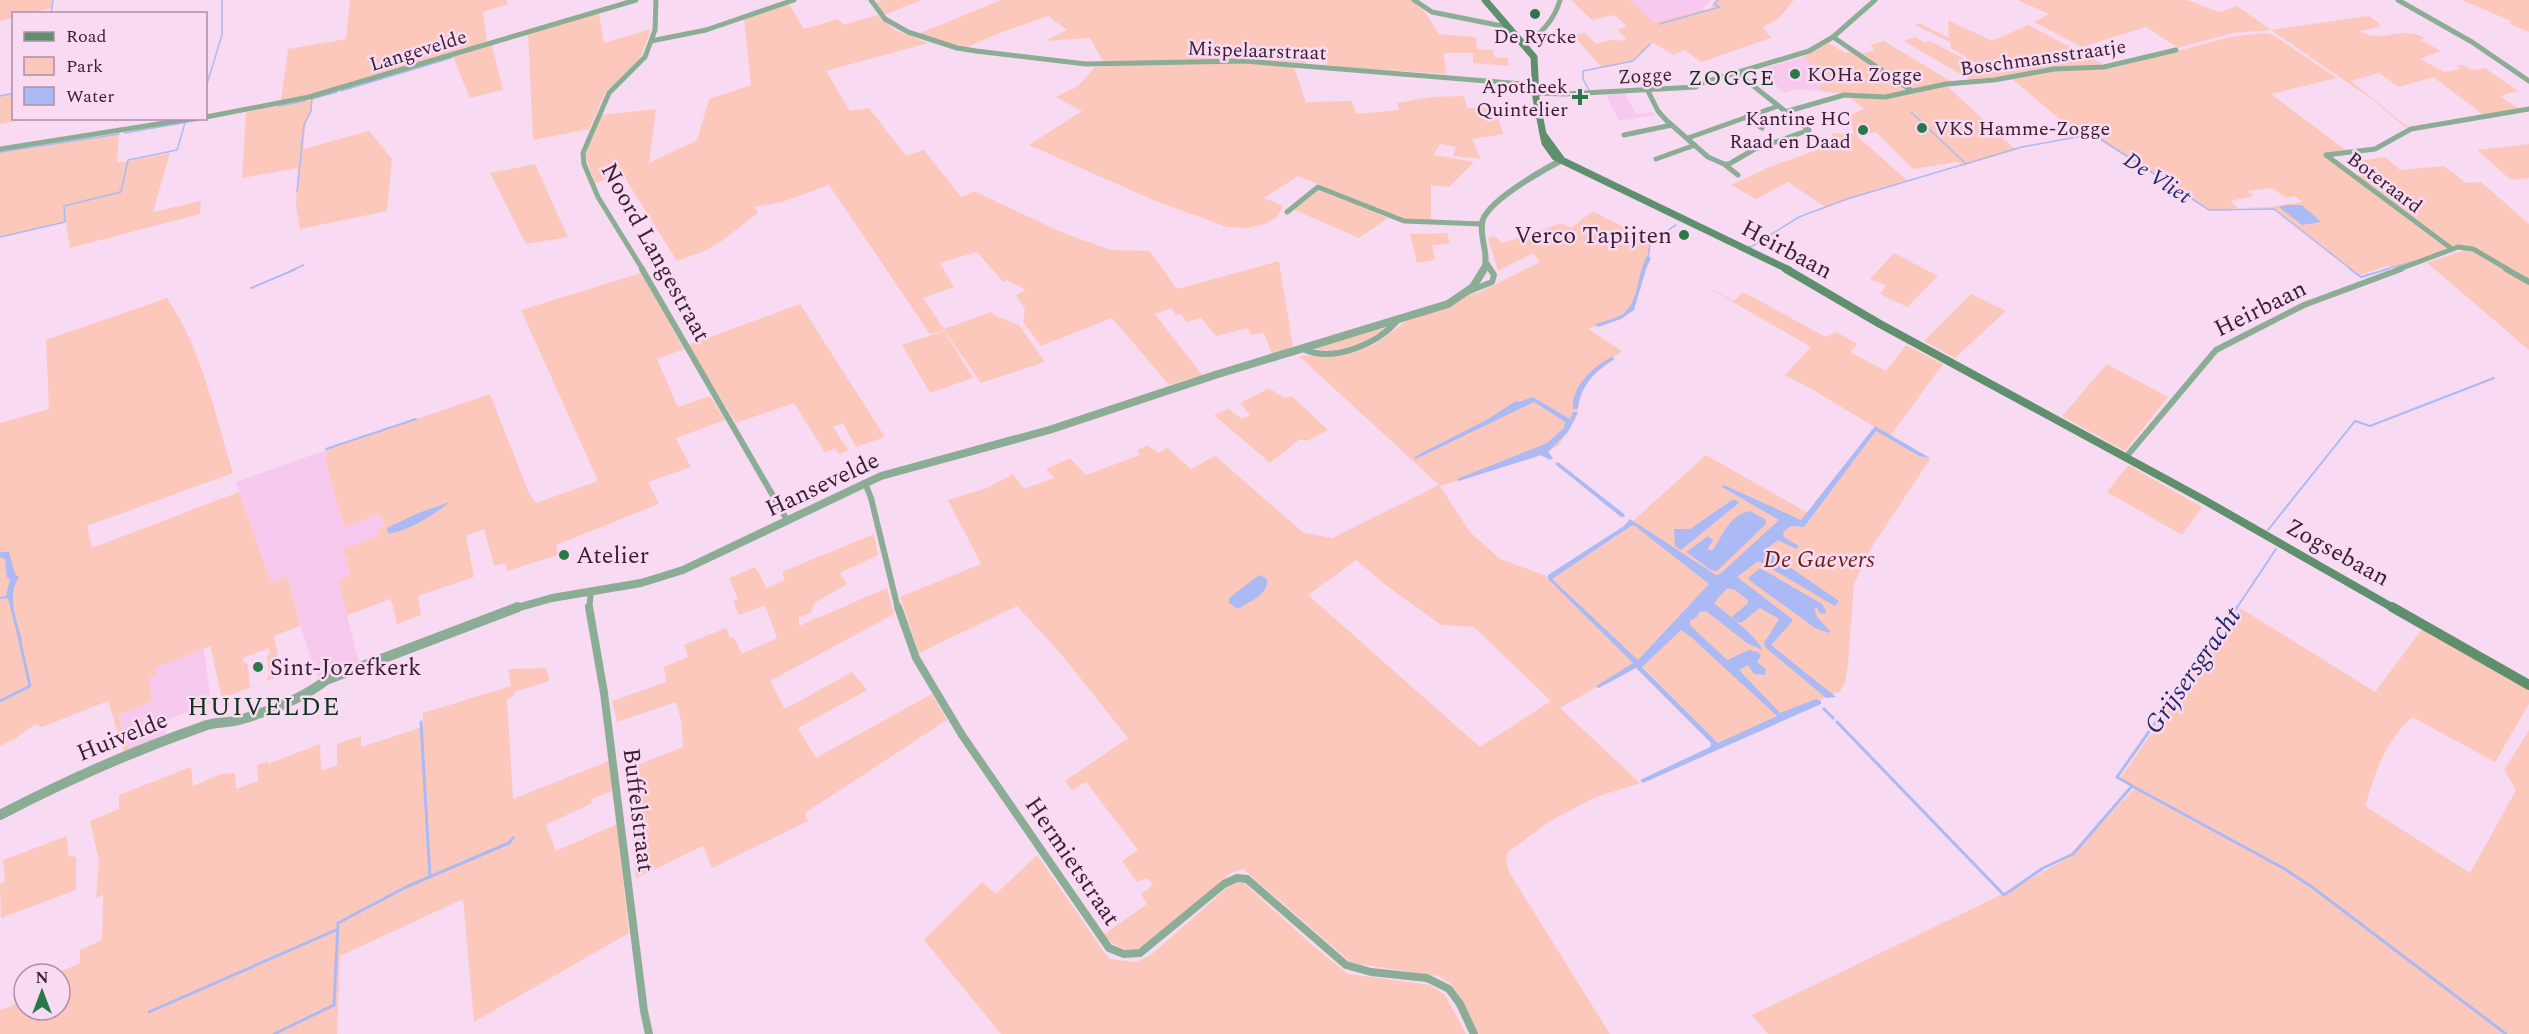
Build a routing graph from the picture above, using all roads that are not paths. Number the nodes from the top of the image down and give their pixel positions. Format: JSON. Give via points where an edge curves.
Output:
{"nodes":[{"id":1,"x":636,"y":0,"type":"edge"},
{"id":2,"x":656,"y":0,"type":"edge"},
{"id":3,"x":794,"y":0,"type":"edge"},
{"id":4,"x":871,"y":0,"type":"edge"},
{"id":5,"x":1414,"y":0,"type":"edge"},
{"id":6,"x":1485,"y":0,"type":"edge"},
{"id":7,"x":1560,"y":0,"type":"edge"},
{"id":8,"x":1875,"y":0,"type":"edge"},
{"id":9,"x":2398,"y":0,"type":"edge"},
{"id":10,"x":1507,"y":27,"type":"junction"},
{"id":11,"x":1535,"y":36,"type":"junction"},
{"id":12,"x":1833,"y":37,"type":"junction"},
{"id":13,"x":651,"y":42,"type":"junction"},
{"id":14,"x":1522,"y":43,"type":"junction"},
{"id":15,"x":2176,"y":50,"type":"dead end"},
{"id":16,"x":1532,"y":53,"type":"junction"},
{"id":17,"x":1737,"y":73,"type":"junction"},
{"id":18,"x":2529,"y":81,"type":"edge"},
{"id":19,"x":1536,"y":84,"type":"junction"},
{"id":20,"x":1647,"y":89,"type":"junction"},
{"id":21,"x":1912,"y":91,"type":"junction"},
{"id":22,"x":1537,"y":93,"type":"junction"},
{"id":23,"x":1778,"y":106,"type":"junction"},
{"id":24,"x":2529,"y":109,"type":"edge"},
{"id":25,"x":1785,"y":112,"type":"junction"},
{"id":26,"x":207,"y":117,"type":"edge"},
{"id":27,"x":1746,"y":117,"type":"junction"},
{"id":28,"x":183,"y":120,"type":"edge"},
{"id":29,"x":1672,"y":125,"type":"junction"},
{"id":30,"x":1762,"y":128,"type":"dead end"},
{"id":31,"x":1624,"y":135,"type":"dead end"},
{"id":32,"x":1688,"y":138,"type":"junction"},
{"id":33,"x":1695,"y":145,"type":"junction"},
{"id":34,"x":0,"y":149,"type":"edge"},
{"id":35,"x":1656,"y":159,"type":"dead end"},
{"id":36,"x":1562,"y":160,"type":"junction"},
{"id":37,"x":1724,"y":164,"type":"junction"},
{"id":38,"x":1738,"y":175,"type":"dead end"},
{"id":39,"x":1287,"y":212,"type":"dead end"},
{"id":40,"x":1482,"y":224,"type":"junction"},
{"id":41,"x":2452,"y":249,"type":"junction"},
{"id":42,"x":1487,"y":263,"type":"junction"},
{"id":43,"x":2529,"y":282,"type":"edge"},
{"id":44,"x":1467,"y":292,"type":"junction"},
{"id":45,"x":1397,"y":321,"type":"junction"},
{"id":46,"x":1303,"y":349,"type":"junction"},
{"id":47,"x":2126,"y":457,"type":"junction"},
{"id":48,"x":865,"y":483,"type":"junction"},
{"id":49,"x":787,"y":520,"type":"junction"},
{"id":50,"x":591,"y":592,"type":"junction"},
{"id":51,"x":362,"y":666,"type":"joint"},
{"id":52,"x":2529,"y":685,"type":"edge"},
{"id":53,"x":0,"y":815,"type":"edge"},
{"id":54,"x":649,"y":1034,"type":"edge"},
{"id":55,"x":1474,"y":1034,"type":"edge"}],
"edges":[{"from":1,"to":26,"type":"street","name":"Langevelde","via":[[346,87]]},
{"from":2,"to":13,"type":"street","name":"Noord Langestraat"},
{"from":3,"to":13,"type":"street","via":[[672,39]]},
{"from":4,"to":19,"type":"street","name":"Mispelaarstraat","via":[[885,19],[908,32],[976,51],[1086,64],[1244,61]]},
{"from":5,"to":10,"type":"street","via":[[1432,12]]},
{"from":6,"to":10,"type":"main road"},
{"from":7,"to":11,"type":"street","via":[[1556,12]]},
{"from":8,"to":12,"type":"street","name":"Zogge"},
{"from":9,"to":18,"type":"street","via":[[2472,42]]},
{"from":10,"to":14,"type":"main road"},
{"from":11,"to":14,"type":"street"},
{"from":11,"to":16,"type":"street"},
{"from":12,"to":17,"type":"street","name":"Zogge","via":[[1802,54]]},
{"from":12,"to":21,"type":"street"},
{"from":13,"to":49,"type":"street","name":"Noord Langestraat","via":[[642,62],[609,93],[583,153],[584,164],[598,197]]},
{"from":14,"to":16,"type":"main road"},
{"from":15,"to":21,"type":"street","name":"Boschmansstraatje","via":[[2104,67],[2054,69]]},
{"from":16,"to":19,"type":"main road","name":"Heirbaan"},
{"from":17,"to":20,"type":"street","name":"Zogge","via":[[1696,87]]},
{"from":17,"to":23,"type":"street"},
{"from":19,"to":22,"type":"main road","name":"Heirbaan"},
{"from":20,"to":22,"type":"street","name":"Zogge"},
{"from":20,"to":29,"type":"street","via":[[1658,111]]},
{"from":21,"to":25,"type":"street","name":"Boschmansstraatje","via":[[1885,97],[1847,95]]},
{"from":22,"to":36,"type":"main road","name":"Heirbaan","via":[[1543,134]]},
{"from":23,"to":25,"type":"street"},
{"from":23,"to":27,"type":"street"},
{"from":24,"to":41,"type":"street","name":"Boteraard","via":[[2411,129],[2375,149],[2326,155]]},
{"from":25,"to":37,"type":"street","via":[[1809,130]]},
{"from":27,"to":30,"type":"street"},
{"from":27,"to":32,"type":"street"},
{"from":28,"to":34,"type":"street"},
{"from":29,"to":31,"type":"street"},
{"from":29,"to":32,"type":"street"},
{"from":32,"to":33,"type":"street"},
{"from":33,"to":35,"type":"street"},
{"from":33,"to":37,"type":"street"},
{"from":36,"to":40,"type":"street","via":[[1493,206]]},
{"from":36,"to":47,"type":"main road","name":"Heirbaan","via":[[1795,273],[1880,324]]},
{"from":37,"to":38,"type":"street"},
{"from":39,"to":40,"type":"street","via":[[1318,187],[1404,221]]},
{"from":40,"to":42,"type":"street"},
{"from":41,"to":43,"type":"street","via":[[2473,249]]},
{"from":41,"to":47,"type":"street","name":"Heirbaan","via":[[2304,305],[2216,350]]},
{"from":42,"to":44,"type":"street","via":[[1483,275]]},
{"from":42,"to":44,"type":"street","via":[[1494,275],[1492,282]]},
{"from":44,"to":45,"type":"street","name":"Hansevelde","via":[[1448,304]]},
{"from":45,"to":46,"type":"street","name":"Hansevelde"},
{"from":45,"to":46,"type":"street","via":[[1374,341],[1350,350],[1316,353]]},
{"from":46,"to":48,"type":"street","name":"Hansevelde","via":[[1049,430]]},
{"from":47,"to":52,"type":"main road","name":"Zogsebaan"},
{"from":48,"to":49,"type":"street","name":"Hansevelde"},
{"from":48,"to":55,"type":"street","name":"Hermietstraat","via":[[899,613],[916,658],[962,735],[1109,948],[1124,954],[1140,953],[1224,884],[1246,879],[1346,965],[1363,971],[1422,977],[1450,990]]},
{"from":49,"to":50,"type":"street","name":"Hansevelde","via":[[684,570]]},
{"from":50,"to":51,"type":"street","name":"Hansevelde","via":[[505,611]]},
{"from":50,"to":54,"type":"street","name":"Buffelstraat","via":[[588,608],[604,693]]},
{"from":51,"to":53,"type":"street","name":"Huivelde","via":[[326,680],[311,693],[238,720],[210,724],[128,755],[61,783]]}]}
